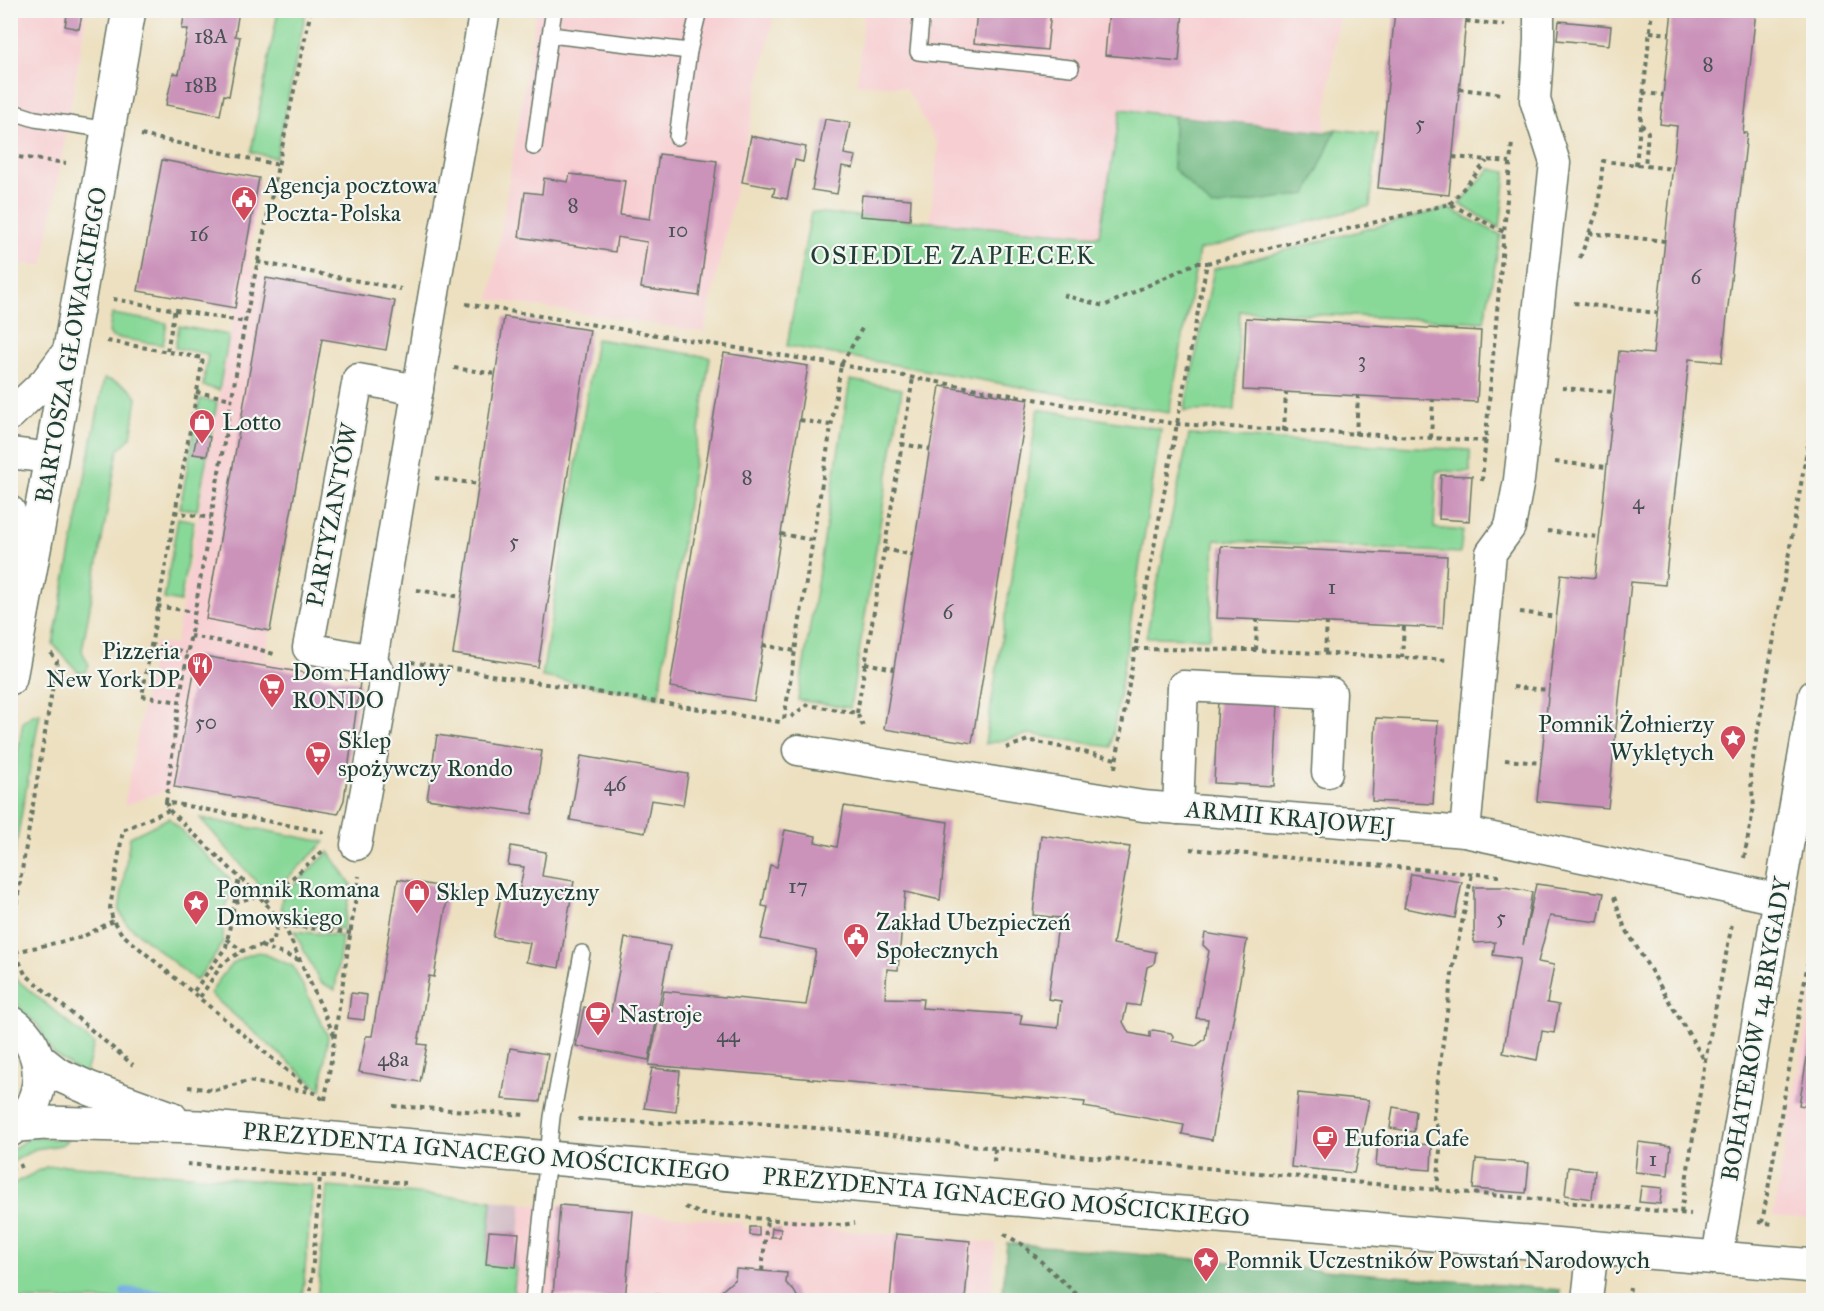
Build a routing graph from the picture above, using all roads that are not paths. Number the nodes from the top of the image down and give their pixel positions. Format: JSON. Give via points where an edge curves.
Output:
{"nodes":[{"id":1,"x":129,"y":10,"type":"edge"},
{"id":2,"x":485,"y":10,"type":"edge"},
{"id":3,"x":554,"y":10,"type":"edge"},
{"id":4,"x":699,"y":10,"type":"edge"},
{"id":5,"x":922,"y":10,"type":"edge"},
{"id":6,"x":1539,"y":10,"type":"edge"},
{"id":7,"x":550,"y":35,"type":"junction"},
{"id":8,"x":689,"y":51,"type":"junction"},
{"id":9,"x":1071,"y":68,"type":"dead end"},
{"id":10,"x":10,"y":111,"type":"edge"},
{"id":11,"x":123,"y":132,"type":"junction"},
{"id":12,"x":677,"y":137,"type":"dead end"},
{"id":13,"x":534,"y":147,"type":"dead end"},
{"id":14,"x":85,"y":343,"type":"junction"},
{"id":15,"x":418,"y":390,"type":"junction"},
{"id":16,"x":10,"y":415,"type":"edge"},
{"id":17,"x":10,"y":453,"type":"edge"},
{"id":18,"x":51,"y":458,"type":"junction"},
{"id":19,"x":10,"y":511,"type":"edge"},
{"id":20,"x":27,"y":584,"type":"junction"},
{"id":21,"x":372,"y":660,"type":"junction"},
{"id":22,"x":10,"y":678,"type":"edge"},
{"id":23,"x":1814,"y":694,"type":"edge"},
{"id":24,"x":798,"y":750,"type":"dead end"},
{"id":25,"x":1327,"y":772,"type":"dead end"},
{"id":26,"x":1178,"y":809,"type":"junction"},
{"id":27,"x":1465,"y":832,"type":"junction"},
{"id":28,"x":348,"y":840,"type":"road end"},
{"id":29,"x":1779,"y":899,"type":"junction"},
{"id":30,"x":582,"y":952,"type":"dead end"},
{"id":31,"x":11,"y":1022,"type":"edge"},
{"id":32,"x":38,"y":1059,"type":"junction"},
{"id":33,"x":199,"y":1127,"type":"junction"},
{"id":34,"x":14,"y":1128,"type":"edge"},
{"id":35,"x":546,"y":1158,"type":"junction"},
{"id":36,"x":1593,"y":1247,"type":"junction"},
{"id":37,"x":1717,"y":1257,"type":"junction"},
{"id":38,"x":1814,"y":1266,"type":"edge"},
{"id":39,"x":533,"y":1300,"type":"edge"},
{"id":40,"x":1587,"y":1300,"type":"edge"}],
"edges":[{"from":1,"to":11,"type":"main road","name":"BARTOSZA GŁOWACKIEGO"},
{"from":2,"to":15,"type":"street"},
{"from":3,"to":7,"type":"lane"},
{"from":4,"to":8,"type":"lane"},
{"from":5,"to":9,"type":"lane","via":[[918,52]]},
{"from":6,"to":27,"type":"street","via":[[1535,100],[1555,163],[1519,480],[1510,526],[1491,553]]},
{"from":7,"to":8,"type":"lane"},
{"from":7,"to":13,"type":"lane"},
{"from":8,"to":12,"type":"lane"},
{"from":10,"to":11,"type":"lane","via":[[35,119]]},
{"from":11,"to":14,"type":"main road","name":"BARTOSZA GŁOWACKIEGO"},
{"from":14,"to":16,"type":"street"},
{"from":14,"to":18,"type":"main road","name":"BARTOSZA GŁOWACKIEGO"},
{"from":15,"to":21,"type":"street"},
{"from":15,"to":21,"type":"street","name":"PARTYZANTÓW","via":[[357,379],[308,648]]},
{"from":17,"to":18,"type":"street"},
{"from":18,"to":20,"type":"main road","name":"BARTOSZA GŁOWACKIEGO"},
{"from":19,"to":20,"type":"street"},
{"from":20,"to":22,"type":"main road","name":"BARTOSZA GŁOWACKIEGO"},
{"from":21,"to":28,"type":"street","via":[[385,683]]},
{"from":23,"to":29,"type":"street","name":"BOHATERÓW 14 BRYGADY"},
{"from":24,"to":26,"type":"street","name":"ARMII KRAJOWEJ"},
{"from":25,"to":26,"type":"street","via":[[1331,693],[1183,686]]},
{"from":26,"to":27,"type":"street","name":"ARMII KRAJOWEJ"},
{"from":27,"to":29,"type":"street","name":"ARMII KRAJOWEJ"},
{"from":29,"to":37,"type":"street","name":"BOHATERÓW 14 BRYGADY"},
{"from":30,"to":35,"type":"lane"},
{"from":31,"to":32,"type":"main road","via":[[30,1042]]},
{"from":32,"to":33,"type":"main road","name":"PREZYDENTA IGNACEGO MOŚCICKIEGO","via":[[57,1074],[91,1089]]},
{"from":32,"to":34,"type":"main road","via":[[38,1095],[30,1112]]},
{"from":33,"to":34,"type":"main road","name":"PREZYDENTA IGNACEGO MOŚCICKIEGO","via":[[45,1123]]},
{"from":33,"to":35,"type":"main road","name":"PREZYDENTA IGNACEGO MOŚCICKIEGO"},
{"from":35,"to":36,"type":"main road","name":"PREZYDENTA IGNACEGO MOŚCICKIEGO"},
{"from":35,"to":39,"type":"lane"},
{"from":36,"to":37,"type":"main road","name":"PREZYDENTA IGNACEGO MOŚCICKIEGO"},
{"from":36,"to":40,"type":"street"},
{"from":37,"to":38,"type":"main road","name":"PREZYDENTA IGNACEGO MOŚCICKIEGO"}]}
